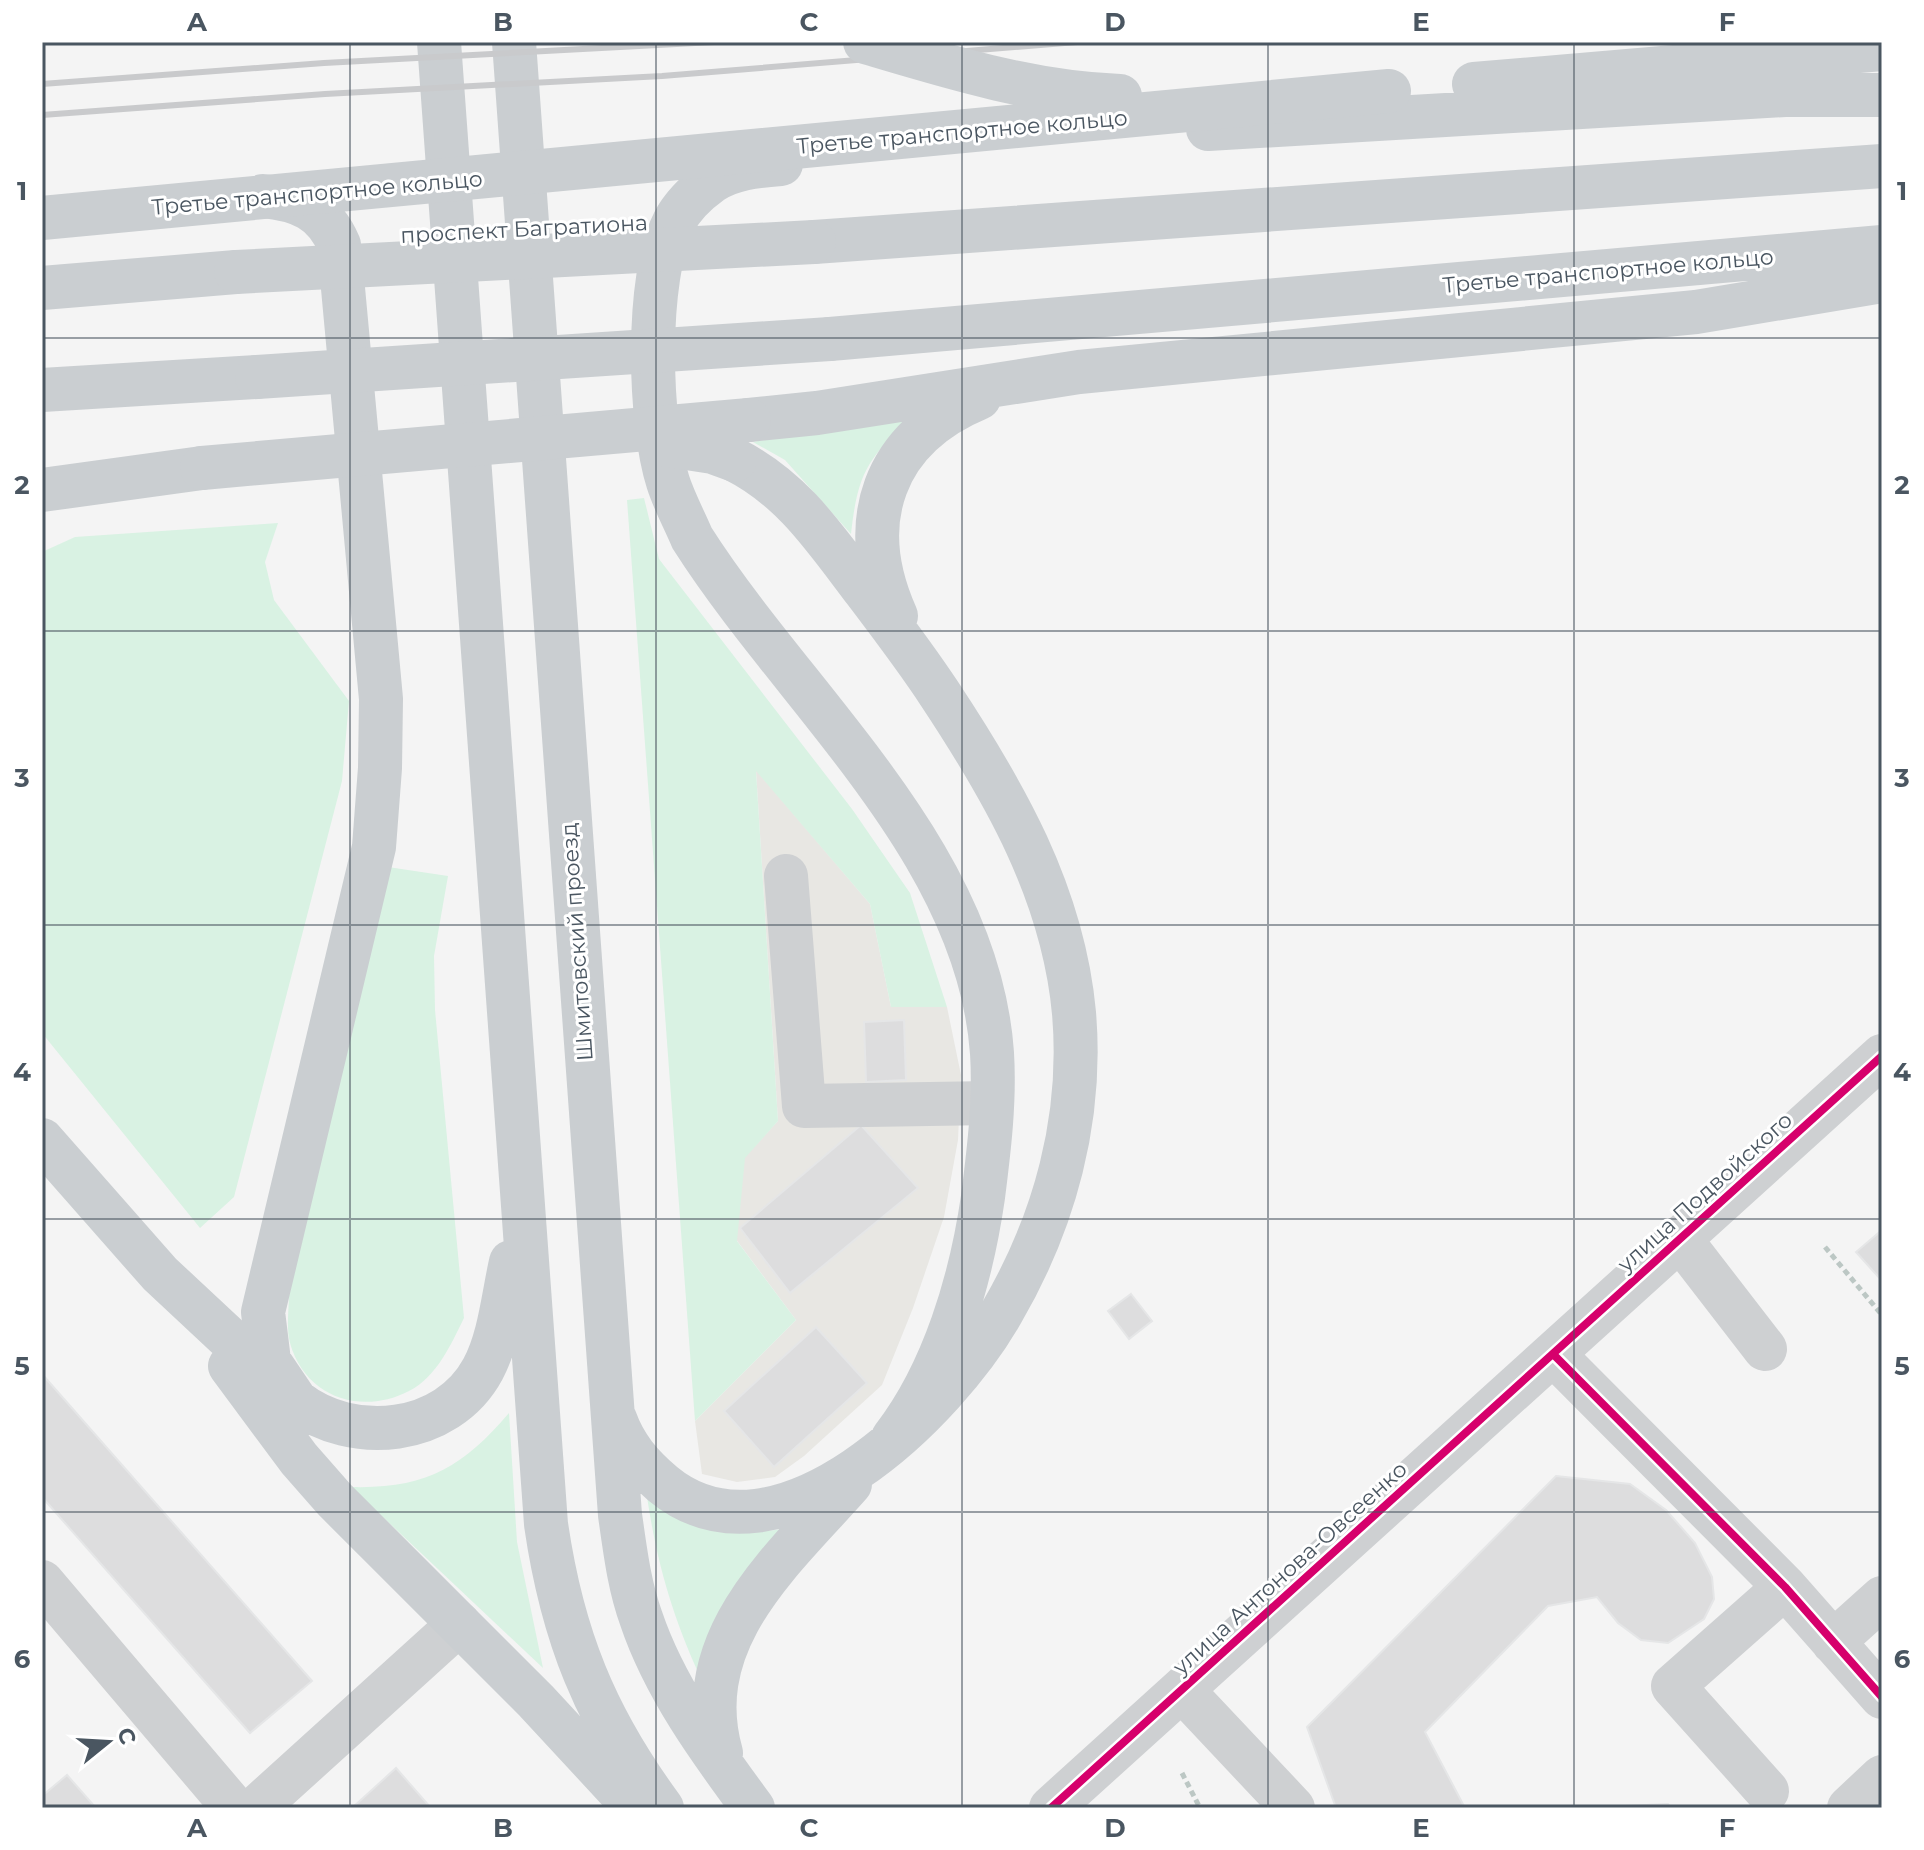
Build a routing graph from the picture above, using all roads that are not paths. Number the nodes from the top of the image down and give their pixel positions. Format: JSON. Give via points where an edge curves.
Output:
{"nodes":[{"id":1,"x":439,"y":42,"type":"edge"},
{"id":2,"x":514,"y":42,"type":"edge"},
{"id":3,"x":865,"y":42,"type":"edge"},
{"id":4,"x":1882,"y":49,"type":"edge"},
{"id":5,"x":1389,"y":91,"type":"junction"},
{"id":6,"x":1882,"y":95,"type":"edge"},
{"id":7,"x":1874,"y":166,"type":"edge"},
{"id":8,"x":42,"y":206,"type":"edge"},
{"id":9,"x":42,"y":218,"type":"edge"},
{"id":10,"x":1882,"y":247,"type":"edge"},
{"id":11,"x":236,"y":258,"type":"junction"},
{"id":12,"x":42,"y":259,"type":"edge"},
{"id":13,"x":1882,"y":281,"type":"edge"},
{"id":14,"x":42,"y":288,"type":"edge"},
{"id":15,"x":1079,"y":372,"type":"junction"},
{"id":16,"x":42,"y":390,"type":"edge"},
{"id":17,"x":742,"y":440,"type":"junction"},
{"id":18,"x":202,"y":468,"type":"junction"},
{"id":19,"x":42,"y":478,"type":"edge"},
{"id":20,"x":42,"y":490,"type":"edge"},
{"id":21,"x":929,"y":678,"type":"junction"},
{"id":22,"x":786,"y":876,"type":"dead end"},
{"id":23,"x":1882,"y":1056,"type":"edge"},
{"id":24,"x":992,"y":1103,"type":"junction"},
{"id":25,"x":42,"y":1140,"type":"edge"},
{"id":26,"x":521,"y":1212,"type":"junction"},
{"id":27,"x":1680,"y":1239,"type":"junction"},
{"id":28,"x":170,"y":1284,"type":"junction"},
{"id":29,"x":1765,"y":1349,"type":"dead end"},
{"id":30,"x":1553,"y":1354,"type":"junction"},
{"id":31,"x":296,"y":1401,"type":"junction"},
{"id":32,"x":609,"y":1402,"type":"junction"},
{"id":33,"x":882,"y":1449,"type":"junction"},
{"id":34,"x":42,"y":1582,"type":"edge"},
{"id":35,"x":1785,"y":1587,"type":"junction"},
{"id":36,"x":1882,"y":1598,"type":"edge"},
{"id":37,"x":459,"y":1624,"type":"junction"},
{"id":38,"x":1833,"y":1642,"type":"junction"},
{"id":39,"x":1182,"y":1690,"type":"junction"},
{"id":40,"x":1882,"y":1697,"type":"edge"},
{"id":41,"x":1882,"y":1777,"type":"edge"},
{"id":42,"x":1767,"y":1791,"type":"dead end"},
{"id":43,"x":744,"y":1796,"type":"edge"},
{"id":44,"x":234,"y":1808,"type":"edge"},
{"id":45,"x":256,"y":1808,"type":"edge"},
{"id":46,"x":635,"y":1808,"type":"edge"},
{"id":47,"x":662,"y":1808,"type":"edge"},
{"id":48,"x":1051,"y":1808,"type":"edge"},
{"id":49,"x":1293,"y":1808,"type":"edge"},
{"id":50,"x":1849,"y":1808,"type":"edge"}],
"edges":[{"from":1,"to":26,"type":"main road"},
{"from":2,"to":32,"type":"main road","name":"Шмитовский проезд"},
{"from":3,"to":5,"type":"main road","bridge":true,"via":[[964,72],[1090,95],[1148,97],[1352,84]]},
{"from":4,"to":5,"type":"main road","name":"Третье транспортное кольцо"},
{"from":5,"to":9,"type":"main road","name":"Третье транспортное кольцо","bridge":true},
{"from":6,"to":24,"type":"main road","via":[[1785,95],[1269,124],[784,163],[733,172],[691,200],[674,222],[664,250],[656,308],[656,419],[668,480],[709,564],[912,834],[942,884],[986,1007]]},
{"from":7,"to":11,"type":"main road","bridge":true},
{"from":8,"to":31,"type":"main road","via":[[222,194],[280,198],[321,215],[339,245],[381,699],[380,768],[374,847],[263,1312],[269,1361]]},
{"from":10,"to":16,"type":"main road","name":"Третье транспортное кольцо","bridge":true,"via":[[830,339]]},
{"from":11,"to":12,"type":"main road"},
{"from":11,"to":14,"type":"main road"},
{"from":13,"to":15,"type":"main road","via":[[1696,312]]},
{"from":15,"to":17,"type":"main road","via":[[817,413]]},
{"from":15,"to":21,"type":"main road","via":[[987,395],[939,418],[900,455],[887,480],[879,509],[879,563],[895,613]]},
{"from":17,"to":18,"type":"main road","bridge":true,"via":[[713,452],[608,434]]},
{"from":17,"to":21,"type":"main road"},
{"from":18,"to":19,"type":"main road"},
{"from":18,"to":20,"type":"main road"},
{"from":21,"to":33,"type":"main road","via":[[1003,794],[1045,888],[1068,972],[1076,1058],[1066,1154],[1053,1204],[1019,1282],[981,1345]]},
{"from":22,"to":24,"type":"street","via":[[804,1106]]},
{"from":23,"to":27,"type":"street","name":"улица Подвойского"},
{"from":24,"to":33,"type":"main road","via":[[980,1217],[964,1281],[926,1389]]},
{"from":25,"to":28,"type":"main road"},
{"from":26,"to":31,"type":"main road","via":[[494,1341],[483,1369],[453,1404],[409,1423],[363,1429],[325,1420]]},
{"from":26,"to":47,"type":"main road","via":[[540,1477],[562,1615],[604,1716]]},
{"from":27,"to":29,"type":"street"},
{"from":27,"to":30,"type":"street","name":"улица Подвойского"},
{"from":28,"to":31,"type":"main road"},
{"from":28,"to":37,"type":"main road","via":[[299,1459]]},
{"from":30,"to":35,"type":"street"},
{"from":30,"to":39,"type":"street","name":"улица Антонова-Овсеенко"},
{"from":32,"to":33,"type":"main road","via":[[624,1440],[644,1468],[679,1497],[706,1508],[732,1512],[785,1505],[837,1484]]},
{"from":32,"to":43,"type":"main road","name":"Шмитовский проезд","via":[[620,1515],[641,1617],[674,1689]]},
{"from":33,"to":43,"type":"main road","via":[[757,1589],[725,1647],[712,1715],[721,1754]]},
{"from":34,"to":44,"type":"street"},
{"from":35,"to":38,"type":"street"},
{"from":35,"to":42,"type":"street","via":[[1673,1686]]},
{"from":36,"to":38,"type":"street"},
{"from":37,"to":45,"type":"street"},
{"from":37,"to":46,"type":"main road"},
{"from":38,"to":40,"type":"street"},
{"from":39,"to":48,"type":"street","name":"улица Антонова-Овсеенко"},
{"from":39,"to":49,"type":"street"},
{"from":41,"to":50,"type":"street"}]}
